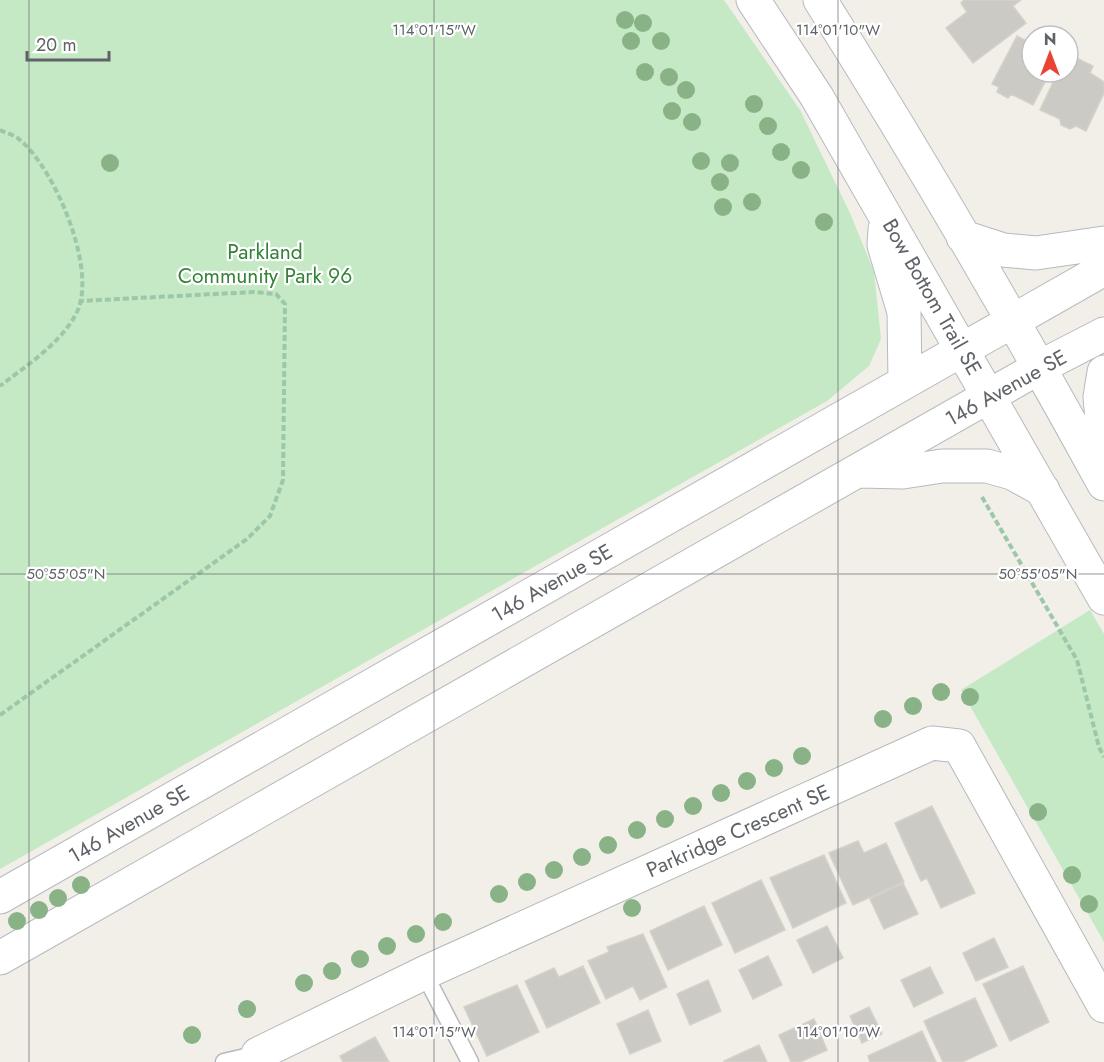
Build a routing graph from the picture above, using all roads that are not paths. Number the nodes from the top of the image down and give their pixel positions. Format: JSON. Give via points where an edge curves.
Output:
{"nodes":[{"id":1,"x":753,"y":0,"type":"edge"},
{"id":2,"x":820,"y":0,"type":"edge"},
{"id":3,"x":885,"y":215,"type":"junction"},
{"id":4,"x":963,"y":237,"type":"junction"},
{"id":5,"x":1104,"y":243,"type":"edge"},
{"id":6,"x":1104,"y":269,"type":"edge"},
{"id":7,"x":1012,"y":322,"type":"junction"},
{"id":8,"x":1104,"y":334,"type":"edge"},
{"id":9,"x":963,"y":351,"type":"junction"},
{"id":10,"x":1040,"y":367,"type":"junction"},
{"id":11,"x":1104,"y":372,"type":"edge"},
{"id":12,"x":904,"y":382,"type":"junction"},
{"id":13,"x":989,"y":397,"type":"junction"},
{"id":14,"x":1104,"y":443,"type":"edge"},
{"id":15,"x":860,"y":471,"type":"junction"},
{"id":16,"x":1104,"y":484,"type":"edge"},
{"id":17,"x":1043,"y":490,"type":"junction"},
{"id":18,"x":1104,"y":598,"type":"edge"},
{"id":19,"x":0,"y":897,"type":"edge"},
{"id":20,"x":0,"y":958,"type":"edge"},
{"id":21,"x":424,"y":973,"type":"junction"},
{"id":22,"x":1104,"y":1006,"type":"edge"},
{"id":23,"x":260,"y":1058,"type":"edge"},
{"id":24,"x":224,"y":1062,"type":"edge"},
{"id":25,"x":470,"y":1062,"type":"edge"}],
"edges":[{"from":1,"to":3,"type":"street","name":"Bow Bottom Trail SE","via":[[817,97]]},
{"from":2,"to":4,"type":"street"},
{"from":3,"to":9,"type":"street","name":"Bow Bottom Trail SE"},
{"from":3,"to":12,"type":"street","via":[[884,245],[904,312]]},
{"from":4,"to":5,"type":"street","via":[[1003,250],[1036,253]]},
{"from":4,"to":7,"type":"street"},
{"from":6,"to":7,"type":"street","name":"146 Avenue SE"},
{"from":7,"to":9,"type":"street","name":"146 Avenue SE"},
{"from":7,"to":10,"type":"street"},
{"from":8,"to":10,"type":"street","name":"146 Avenue SE"},
{"from":9,"to":12,"type":"street","name":"146 Avenue SE"},
{"from":9,"to":13,"type":"street","name":"Bow Bottom Trail SE"},
{"from":10,"to":13,"type":"street","name":"146 Avenue SE"},
{"from":10,"to":16,"type":"street"},
{"from":11,"to":14,"type":"street","via":[[1100,397]]},
{"from":12,"to":19,"type":"street","name":"146 Avenue SE"},
{"from":13,"to":15,"type":"street","name":"146 Avenue SE"},
{"from":13,"to":17,"type":"street","name":"Bow Bottom Trail SE"},
{"from":15,"to":17,"type":"street","via":[[987,466],[1012,473]]},
{"from":15,"to":20,"type":"street","name":"146 Avenue SE"},
{"from":17,"to":18,"type":"street","name":"Bow Bottom Trail SE"},
{"from":21,"to":22,"type":"street","name":"Parkridge Crescent SE","via":[[932,743],[959,746]]},
{"from":21,"to":23,"type":"street","name":"Parkridge Crescent SE"},
{"from":21,"to":25,"type":"lane"},
{"from":23,"to":24,"type":"lane"}]}
